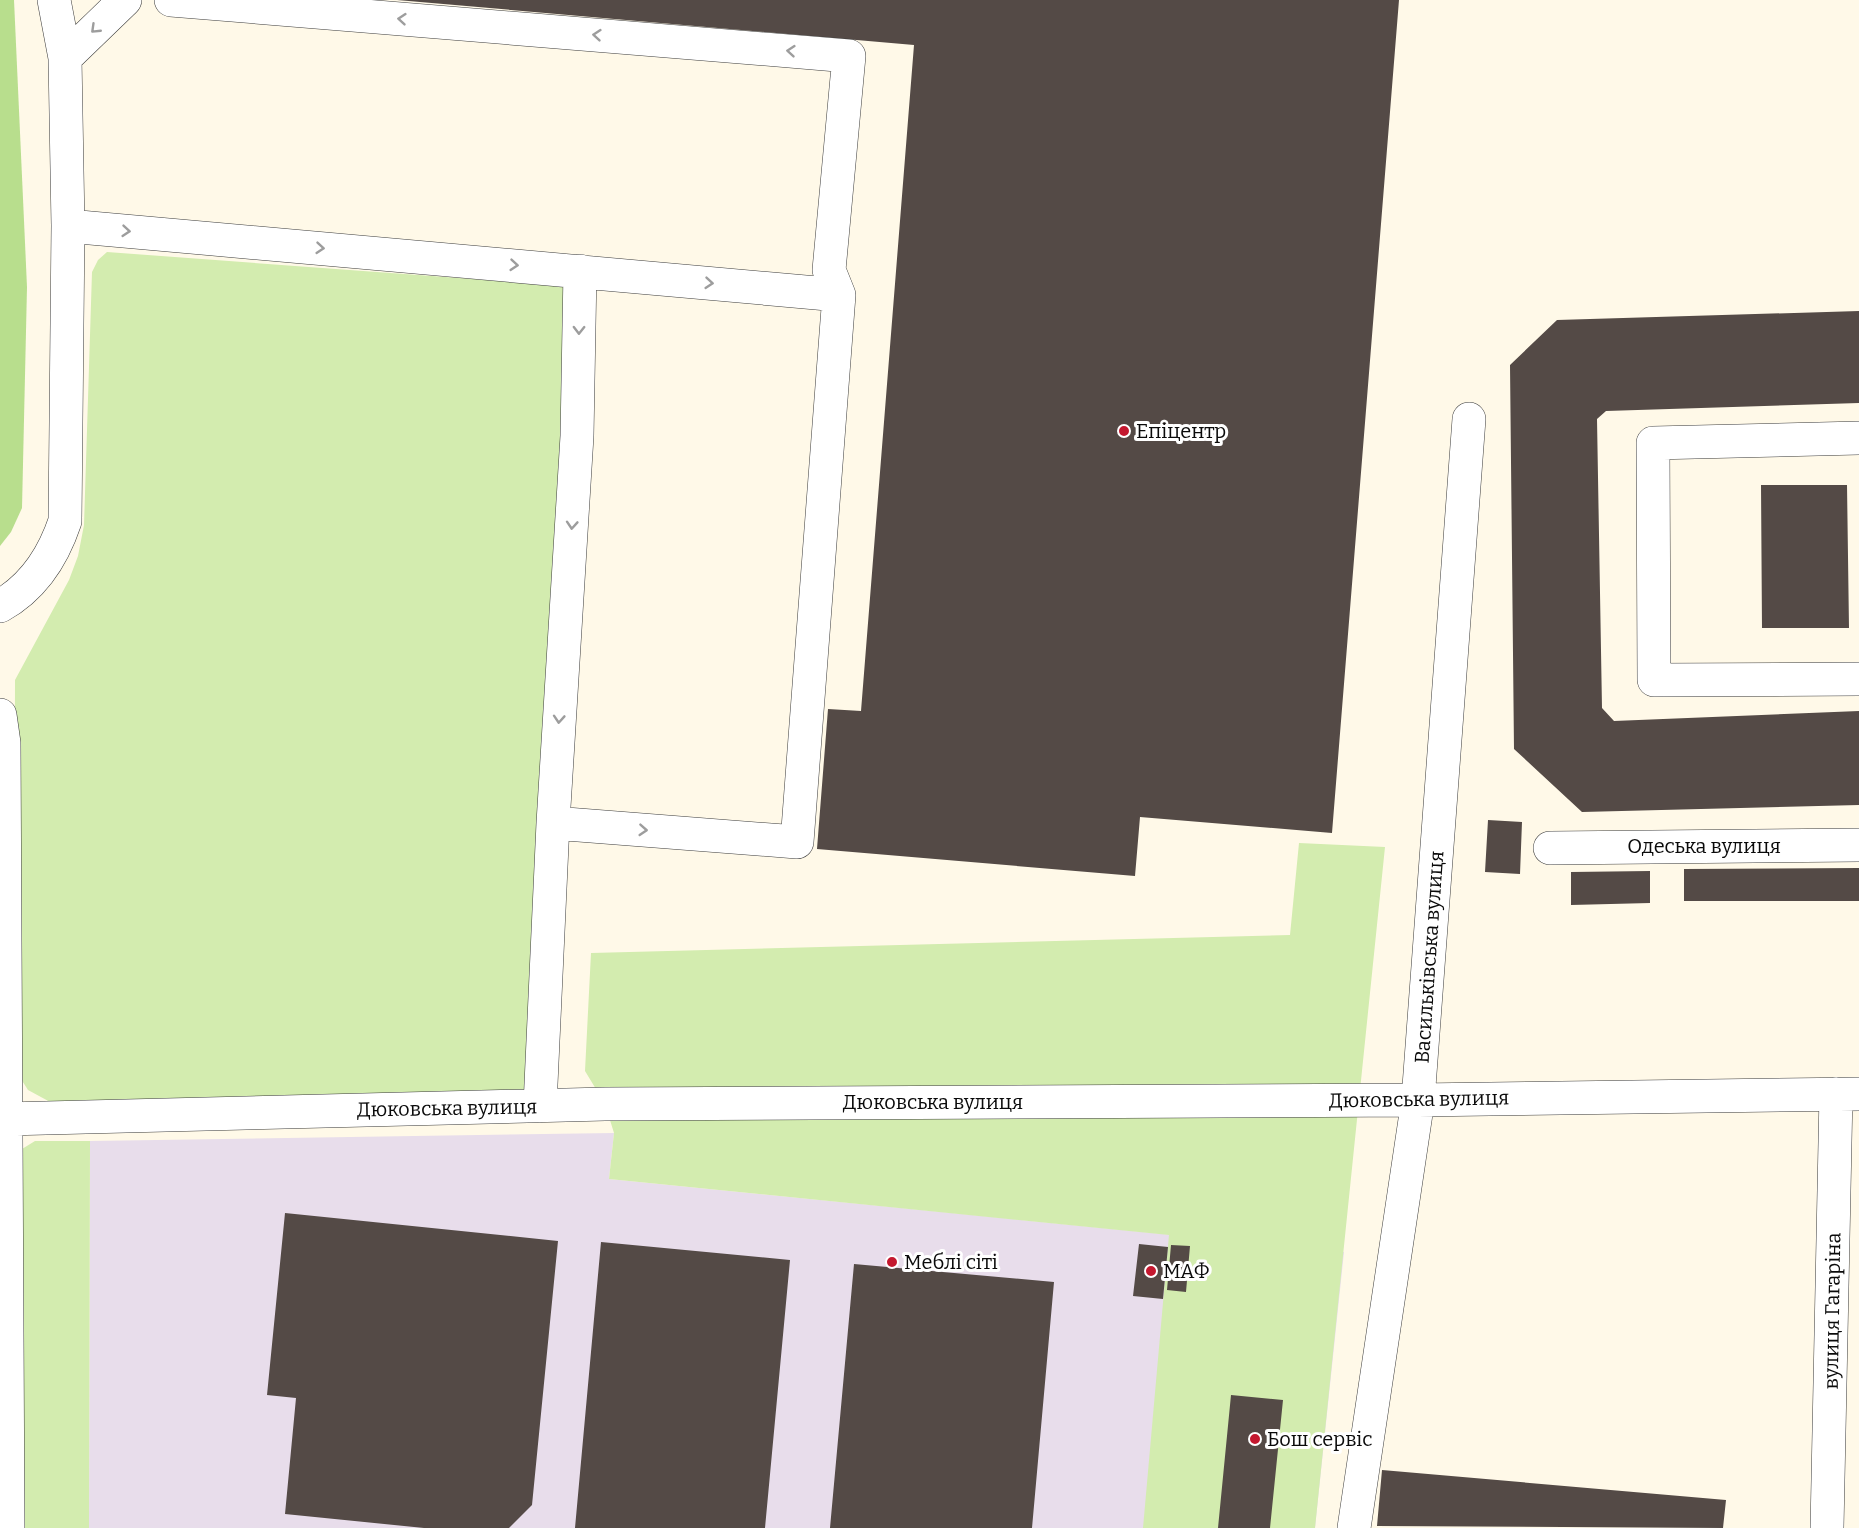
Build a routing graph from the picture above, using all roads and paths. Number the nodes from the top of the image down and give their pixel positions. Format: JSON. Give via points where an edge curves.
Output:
{"nodes":[{"id":1,"x":54,"y":0,"type":"edge"},
{"id":2,"x":125,"y":0,"type":"edge"},
{"id":3,"x":171,"y":0,"type":"edge"},
{"id":4,"x":65,"y":58,"type":"junction"},
{"id":5,"x":68,"y":226,"type":"junction"},
{"id":6,"x":580,"y":271,"type":"junction"},
{"id":7,"x":839,"y":295,"type":"junction"},
{"id":8,"x":1469,"y":419,"type":"dead end"},
{"id":9,"x":1859,"y":438,"type":"edge"},
{"id":10,"x":0,"y":606,"type":"edge"},
{"id":11,"x":1859,"y":679,"type":"edge"},
{"id":12,"x":0,"y":715,"type":"edge"},
{"id":13,"x":553,"y":823,"type":"junction"},
{"id":14,"x":1859,"y":845,"type":"edge"},
{"id":15,"x":1550,"y":848,"type":"dead end"},
{"id":16,"x":1847,"y":1094,"type":"edge"},
{"id":17,"x":1418,"y":1100,"type":"junction"},
{"id":18,"x":540,"y":1106,"type":"junction"},
{"id":19,"x":6,"y":1119,"type":"junction"},
{"id":20,"x":8,"y":1528,"type":"edge"},
{"id":21,"x":1354,"y":1528,"type":"edge"},
{"id":22,"x":1827,"y":1528,"type":"edge"}],
"edges":[{"from":1,"to":4,"type":"street"},
{"from":2,"to":4,"type":"street","one_way":true},
{"from":7,"to":3,"type":"street","one_way":true,"via":[[829,270],[849,56]]},
{"from":4,"to":5,"type":"street"},
{"from":5,"to":6,"type":"street","one_way":true},
{"from":5,"to":10,"type":"street","via":[[65,521],[57,546],[43,569],[24,590]]},
{"from":6,"to":7,"type":"street","one_way":true},
{"from":6,"to":13,"type":"street","one_way":true,"via":[[577,436]]},
{"from":13,"to":7,"type":"street","one_way":true,"via":[[797,842]]},
{"from":8,"to":17,"type":"street","name":"Васильківська вулиця"},
{"from":9,"to":11,"type":"street","via":[[1653,443],[1654,680]]},
{"from":12,"to":19,"type":"street","via":[[4,743]]},
{"from":13,"to":18,"type":"street"},
{"from":14,"to":15,"type":"street","name":"Одеська вулиця"},
{"from":16,"to":17,"type":"street","name":"Дюковська вулиця"},
{"from":16,"to":22,"type":"street","name":"вулиця Гагаріна"},
{"from":17,"to":18,"type":"street","name":"Дюковська вулиця"},
{"from":17,"to":21,"type":"street","name":"Васильківська вулиця"},
{"from":18,"to":19,"type":"street","name":"Дюковська вулиця"},
{"from":19,"to":20,"type":"street"}]}
